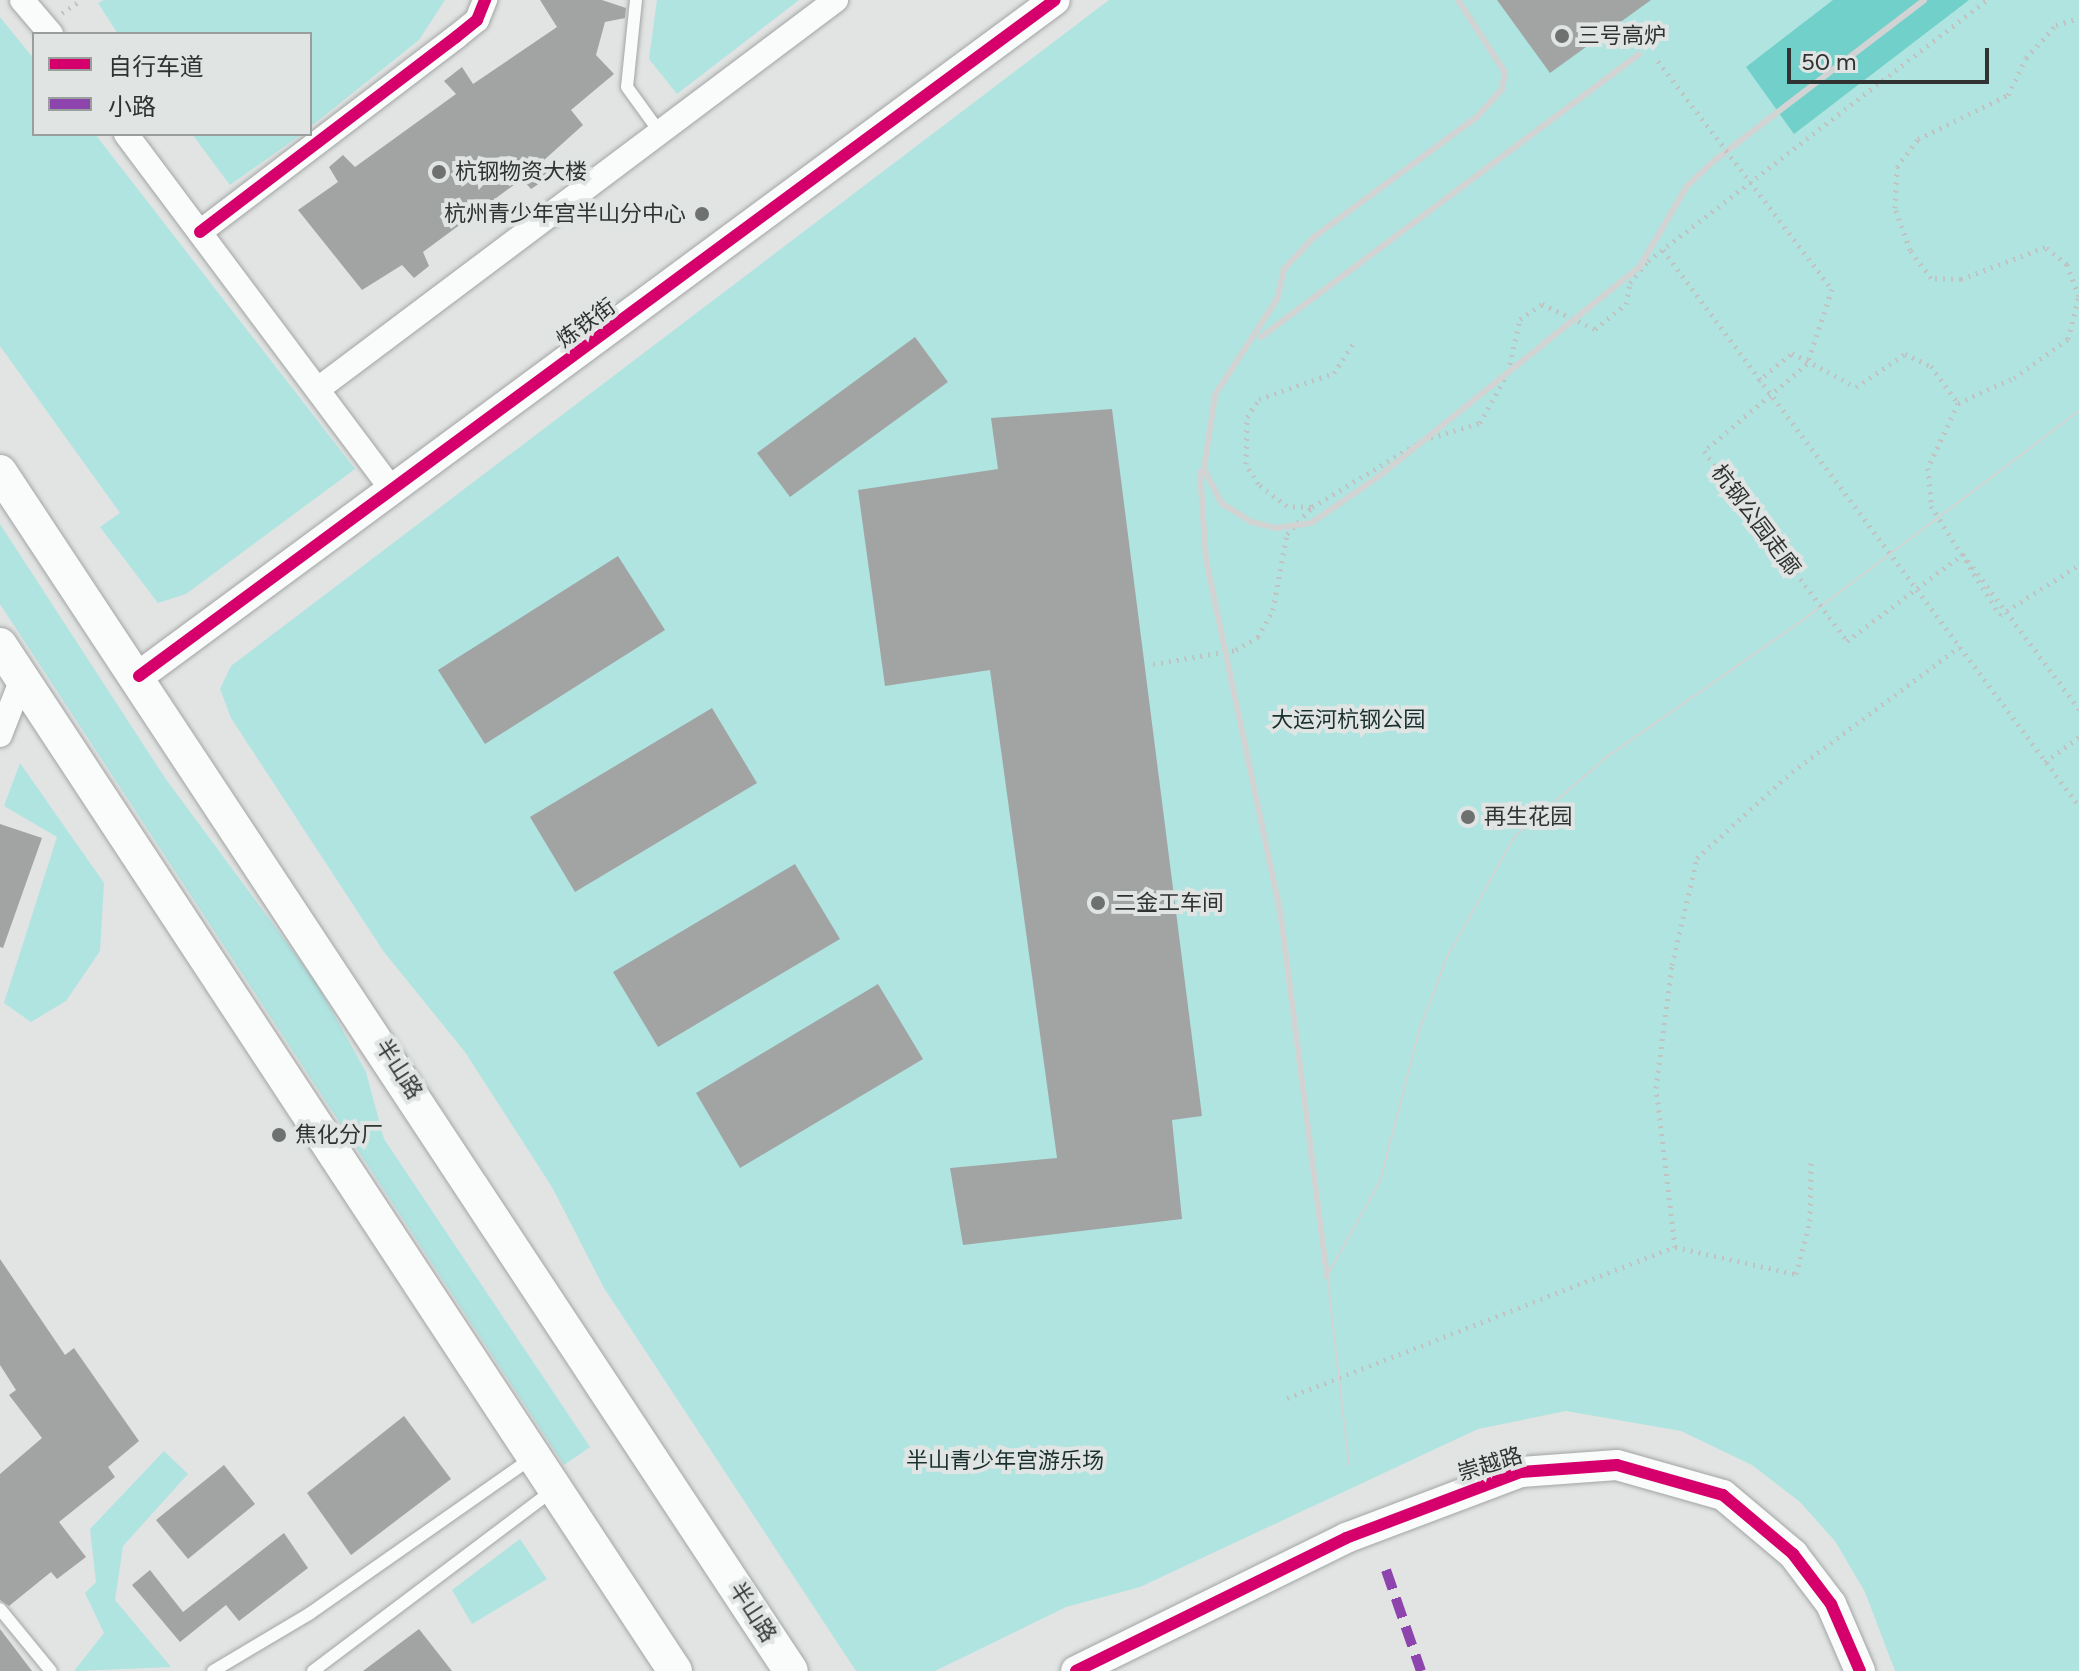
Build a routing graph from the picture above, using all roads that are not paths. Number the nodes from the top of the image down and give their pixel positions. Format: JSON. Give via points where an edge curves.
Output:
{"nodes":[{"id":1,"x":22,"y":0,"type":"edge"},
{"id":2,"x":485,"y":0,"type":"edge"},
{"id":3,"x":636,"y":0,"type":"edge"},
{"id":4,"x":836,"y":0,"type":"edge"},
{"id":5,"x":1054,"y":0,"type":"edge"},
{"id":6,"x":49,"y":32,"type":"edge"},
{"id":7,"x":662,"y":135,"type":"junction"},
{"id":8,"x":128,"y":136,"type":"edge"},
{"id":9,"x":200,"y":232,"type":"junction"},
{"id":10,"x":318,"y":389,"type":"junction"},
{"id":11,"x":0,"y":472,"type":"edge"},
{"id":12,"x":393,"y":491,"type":"junction"},
{"id":13,"x":0,"y":645,"type":"edge"},
{"id":14,"x":139,"y":676,"type":"junction"},
{"id":15,"x":22,"y":679,"type":"junction"},
{"id":16,"x":0,"y":735,"type":"edge"},
{"id":17,"x":535,"y":1456,"type":"junction"},
{"id":18,"x":555,"y":1488,"type":"junction"},
{"id":19,"x":0,"y":1609,"type":"edge"},
{"id":20,"x":51,"y":1671,"type":"edge"},
{"id":21,"x":213,"y":1671,"type":"edge"},
{"id":22,"x":313,"y":1671,"type":"edge"},
{"id":23,"x":675,"y":1671,"type":"edge"},
{"id":24,"x":791,"y":1671,"type":"edge"},
{"id":25,"x":1076,"y":1671,"type":"edge"},
{"id":26,"x":1860,"y":1671,"type":"edge"}],
"edges":[{"from":1,"to":6,"type":"street"},
{"from":2,"to":9,"type":"street","via":[[477,20]]},
{"from":3,"to":7,"type":"lane","via":[[627,87]]},
{"from":4,"to":7,"type":"street"},
{"from":5,"to":12,"type":"street","name":"炼铁街"},
{"from":7,"to":10,"type":"street"},
{"from":8,"to":9,"type":"street"},
{"from":9,"to":10,"type":"street"},
{"from":10,"to":12,"type":"street"},
{"from":11,"to":14,"type":"main road","name":"半山路"},
{"from":12,"to":14,"type":"street","name":"炼铁街"},
{"from":13,"to":15,"type":"main road"},
{"from":14,"to":24,"type":"main road","name":"半山路"},
{"from":15,"to":16,"type":"street"},
{"from":15,"to":17,"type":"main road"},
{"from":17,"to":18,"type":"main road"},
{"from":17,"to":21,"type":"lane","via":[[334,1597]]},
{"from":18,"to":22,"type":"lane"},
{"from":18,"to":23,"type":"main road"},
{"from":19,"to":20,"type":"lane"},
{"from":25,"to":26,"type":"street","name":"崇越路","via":[[1360,1532],[1521,1472],[1617,1465],[1723,1495],[1793,1554],[1831,1604]]}]}
